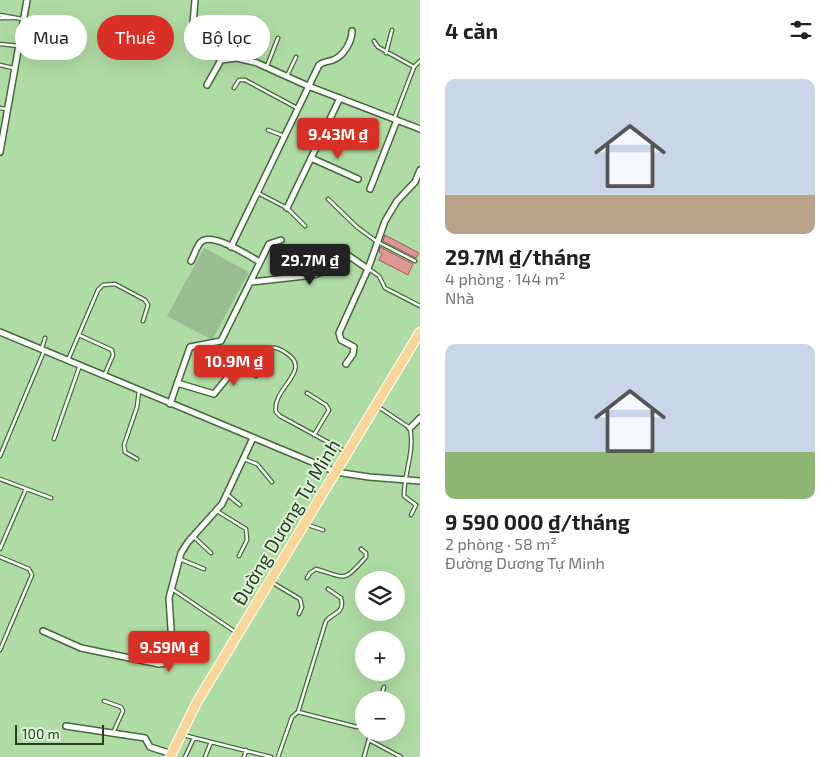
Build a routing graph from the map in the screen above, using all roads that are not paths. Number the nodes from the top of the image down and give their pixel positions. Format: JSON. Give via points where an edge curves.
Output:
{"nodes":[{"id":1,"x":27,"y":0,"type":"edge"},
{"id":2,"x":195,"y":0,"type":"edge"},
{"id":3,"x":25,"y":15,"type":"edge"},
{"id":4,"x":194,"y":15,"type":"edge"},
{"id":5,"x":0,"y":17,"type":"edge"},
{"id":6,"x":15,"y":18,"type":"edge"},
{"id":7,"x":392,"y":30,"type":"dead end"},
{"id":8,"x":352,"y":31,"type":"dead end"},
{"id":9,"x":278,"y":38,"type":"dead end"},
{"id":10,"x":374,"y":41,"type":"dead end"},
{"id":11,"x":0,"y":44,"type":"edge"},
{"id":12,"x":15,"y":46,"type":"edge"},
{"id":13,"x":386,"y":53,"type":"junction"},
{"id":14,"x":296,"y":57,"type":"dead end"},
{"id":15,"x":16,"y":60,"type":"edge"},
{"id":16,"x":221,"y":60,"type":"edge"},
{"id":17,"x":243,"y":60,"type":"edge"},
{"id":18,"x":420,"y":61,"type":"edge"},
{"id":19,"x":0,"y":65,"type":"edge"},
{"id":20,"x":266,"y":67,"type":"junction"},
{"id":21,"x":414,"y":67,"type":"junction"},
{"id":22,"x":15,"y":68,"type":"junction"},
{"id":23,"x":287,"y":76,"type":"junction"},
{"id":24,"x":207,"y":86,"type":"dead end"},
{"id":25,"x":308,"y":86,"type":"junction"},
{"id":26,"x":234,"y":88,"type":"dead end"},
{"id":27,"x":340,"y":98,"type":"junction"},
{"id":28,"x":0,"y":108,"type":"edge"},
{"id":29,"x":297,"y":108,"type":"junction"},
{"id":30,"x":8,"y":109,"type":"junction"},
{"id":31,"x":395,"y":120,"type":"junction"},
{"id":32,"x":420,"y":129,"type":"edge"},
{"id":33,"x":268,"y":130,"type":"dead end"},
{"id":34,"x":284,"y":136,"type":"junction"},
{"id":35,"x":0,"y":152,"type":"edge"},
{"id":36,"x":311,"y":158,"type":"junction"},
{"id":37,"x":420,"y":170,"type":"edge"},
{"id":38,"x":358,"y":179,"type":"dead end"},
{"id":39,"x":370,"y":189,"type":"dead end"},
{"id":40,"x":257,"y":193,"type":"junction"},
{"id":41,"x":328,"y":199,"type":"dead end"},
{"id":42,"x":287,"y":208,"type":"junction"},
{"id":43,"x":305,"y":226,"type":"dead end"},
{"id":44,"x":281,"y":240,"type":"dead end"},
{"id":45,"x":376,"y":241,"type":"junction"},
{"id":46,"x":231,"y":247,"type":"junction"},
{"id":47,"x":191,"y":261,"type":"dead end"},
{"id":48,"x":415,"y":261,"type":"dead end"},
{"id":49,"x":260,"y":262,"type":"junction"},
{"id":50,"x":368,"y":268,"type":"junction"},
{"id":51,"x":251,"y":282,"type":"junction"},
{"id":52,"x":420,"y":306,"type":"edge"},
{"id":53,"x":143,"y":322,"type":"dead end"},
{"id":54,"x":420,"y":332,"type":"edge"},
{"id":55,"x":0,"y":334,"type":"edge"},
{"id":56,"x":79,"y":335,"type":"junction"},
{"id":57,"x":45,"y":338,"type":"dead end"},
{"id":58,"x":42,"y":350,"type":"junction"},
{"id":59,"x":68,"y":360,"type":"junction"},
{"id":60,"x":220,"y":361,"type":"dead end"},
{"id":61,"x":240,"y":362,"type":"dead end"},
{"id":62,"x":346,"y":364,"type":"dead end"},
{"id":63,"x":80,"y":365,"type":"junction"},
{"id":64,"x":232,"y":373,"type":"junction"},
{"id":65,"x":104,"y":376,"type":"junction"},
{"id":66,"x":256,"y":376,"type":"dead end"},
{"id":67,"x":176,"y":383,"type":"junction"},
{"id":68,"x":139,"y":391,"type":"junction"},
{"id":69,"x":308,"y":393,"type":"dead end"},
{"id":70,"x":170,"y":404,"type":"junction"},
{"id":71,"x":375,"y":405,"type":"junction"},
{"id":72,"x":420,"y":418,"type":"edge"},
{"id":73,"x":410,"y":428,"type":"junction"},
{"id":74,"x":314,"y":435,"type":"junction"},
{"id":75,"x":253,"y":438,"type":"junction"},
{"id":76,"x":54,"y":439,"type":"dead end"},
{"id":77,"x":348,"y":453,"type":"junction"},
{"id":78,"x":0,"y":456,"type":"edge"},
{"id":79,"x":137,"y":459,"type":"dead end"},
{"id":80,"x":244,"y":459,"type":"junction"},
{"id":81,"x":336,"y":472,"type":"junction"},
{"id":82,"x":0,"y":479,"type":"edge"},
{"id":83,"x":404,"y":479,"type":"junction"},
{"id":84,"x":420,"y":481,"type":"edge"},
{"id":85,"x":272,"y":482,"type":"dead end"},
{"id":86,"x":26,"y":489,"type":"junction"},
{"id":87,"x":227,"y":495,"type":"junction"},
{"id":88,"x":50,"y":498,"type":"dead end"},
{"id":89,"x":240,"y":504,"type":"dead end"},
{"id":90,"x":217,"y":510,"type":"junction"},
{"id":91,"x":411,"y":515,"type":"dead end"},
{"id":92,"x":305,"y":524,"type":"junction"},
{"id":93,"x":323,"y":530,"type":"dead end"},
{"id":94,"x":193,"y":536,"type":"junction"},
{"id":95,"x":361,"y":548,"type":"dead end"},
{"id":96,"x":0,"y":549,"type":"edge"},
{"id":97,"x":211,"y":553,"type":"dead end"},
{"id":98,"x":239,"y":556,"type":"dead end"},
{"id":99,"x":0,"y":557,"type":"edge"},
{"id":100,"x":180,"y":559,"type":"junction"},
{"id":101,"x":204,"y":569,"type":"dead end"},
{"id":102,"x":307,"y":578,"type":"dead end"},
{"id":103,"x":270,"y":581,"type":"junction"},
{"id":104,"x":328,"y":588,"type":"dead end"},
{"id":105,"x":172,"y":590,"type":"junction"},
{"id":106,"x":299,"y":614,"type":"dead end"},
{"id":107,"x":43,"y":631,"type":"dead end"},
{"id":108,"x":238,"y":634,"type":"junction"},
{"id":109,"x":159,"y":639,"type":"dead end"},
{"id":110,"x":172,"y":640,"type":"junction"},
{"id":111,"x":0,"y":650,"type":"edge"},
{"id":112,"x":384,"y":687,"type":"dead end"},
{"id":113,"x":383,"y":691,"type":"edge"},
{"id":114,"x":104,"y":701,"type":"dead end"},
{"id":115,"x":298,"y":712,"type":"junction"},
{"id":116,"x":66,"y":726,"type":"dead end"},
{"id":117,"x":355,"y":726,"type":"edge"},
{"id":118,"x":113,"y":733,"type":"junction"},
{"id":119,"x":181,"y":735,"type":"junction"},
{"id":120,"x":194,"y":738,"type":"junction"},
{"id":121,"x":369,"y":741,"type":"edge"},
{"id":122,"x":371,"y":741,"type":"edge"},
{"id":123,"x":211,"y":742,"type":"junction"},
{"id":124,"x":246,"y":750,"type":"junction"},
{"id":125,"x":171,"y":755,"type":"edge"},
{"id":126,"x":185,"y":757,"type":"edge"},
{"id":127,"x":205,"y":757,"type":"edge"},
{"id":128,"x":244,"y":757,"type":"edge"},
{"id":129,"x":271,"y":757,"type":"edge"},
{"id":130,"x":278,"y":757,"type":"edge"},
{"id":131,"x":364,"y":757,"type":"edge"},
{"id":132,"x":401,"y":757,"type":"edge"}],
"edges":[{"from":1,"to":3,"type":"street"},
{"from":2,"to":4,"type":"street"},
{"from":5,"to":6,"type":"lane"},
{"from":7,"to":13,"type":"lane"},
{"from":8,"to":25,"type":"street","via":[[352,38],[342,54],[322,62]]},
{"from":9,"to":20,"type":"lane"},
{"from":10,"to":13,"type":"lane"},
{"from":11,"to":12,"type":"lane"},
{"from":13,"to":21,"type":"lane"},
{"from":14,"to":23,"type":"lane"},
{"from":15,"to":22,"type":"street"},
{"from":16,"to":24,"type":"street"},
{"from":17,"to":20,"type":"street"},
{"from":18,"to":21,"type":"lane"},
{"from":19,"to":22,"type":"lane"},
{"from":20,"to":23,"type":"street"},
{"from":21,"to":31,"type":"lane"},
{"from":22,"to":30,"type":"street"},
{"from":23,"to":25,"type":"street"},
{"from":25,"to":27,"type":"street"},
{"from":25,"to":29,"type":"street"},
{"from":26,"to":29,"type":"lane","via":[[239,80],[245,80]]},
{"from":27,"to":31,"type":"street"},
{"from":27,"to":36,"type":"street"},
{"from":28,"to":30,"type":"lane"},
{"from":29,"to":34,"type":"street"},
{"from":30,"to":35,"type":"street"},
{"from":31,"to":32,"type":"street"},
{"from":31,"to":39,"type":"street"},
{"from":33,"to":34,"type":"lane"},
{"from":34,"to":40,"type":"street"},
{"from":36,"to":38,"type":"street"},
{"from":36,"to":42,"type":"street"},
{"from":37,"to":45,"type":"street","via":[[411,187],[397,201]]},
{"from":40,"to":42,"type":"lane"},
{"from":40,"to":46,"type":"street"},
{"from":41,"to":45,"type":"lane"},
{"from":42,"to":43,"type":"lane"},
{"from":44,"to":49,"type":"street","via":[[269,244]]},
{"from":45,"to":48,"type":"lane"},
{"from":45,"to":50,"type":"street"},
{"from":46,"to":47,"type":"street","via":[[208,239],[200,243]]},
{"from":46,"to":49,"type":"street"},
{"from":49,"to":51,"type":"street"},
{"from":50,"to":51,"type":"street","via":[[349,256],[334,268],[314,275]]},
{"from":50,"to":52,"type":"lane","via":[[379,276],[385,288]]},
{"from":50,"to":62,"type":"street","via":[[339,333],[341,340],[354,347]]},
{"from":51,"to":67,"type":"street","via":[[221,341],[190,347]]},
{"from":53,"to":56,"type":"lane","via":[[148,305],[145,300],[108,283],[98,290]]},
{"from":54,"to":71,"type":"highway","name":"Đường Dương Tự Minh"},
{"from":55,"to":58,"type":"street"},
{"from":56,"to":59,"type":"lane"},
{"from":56,"to":65,"type":"lane","via":[[112,350]]},
{"from":57,"to":58,"type":"lane"},
{"from":58,"to":59,"type":"street"},
{"from":58,"to":78,"type":"lane"},
{"from":59,"to":63,"type":"street"},
{"from":60,"to":64,"type":"lane"},
{"from":61,"to":64,"type":"street"},
{"from":63,"to":65,"type":"street"},
{"from":63,"to":76,"type":"lane"},
{"from":64,"to":67,"type":"street","via":[[214,394]]},
{"from":65,"to":68,"type":"street"},
{"from":66,"to":74,"type":"lane","via":[[268,349],[272,347],[294,358],[296,369],[277,400],[276,412]]},
{"from":67,"to":70,"type":"street"},
{"from":68,"to":70,"type":"street"},
{"from":68,"to":79,"type":"lane","via":[[124,445],[125,452]]},
{"from":69,"to":74,"type":"lane","via":[[326,404],[329,410]]},
{"from":70,"to":75,"type":"street"},
{"from":71,"to":73,"type":"lane"},
{"from":71,"to":77,"type":"highway","name":"Đường Dương Tự Minh"},
{"from":72,"to":73,"type":"street"},
{"from":73,"to":83,"type":"lane","via":[[409,470]]},
{"from":74,"to":77,"type":"lane"},
{"from":75,"to":80,"type":"street"},
{"from":75,"to":81,"type":"street"},
{"from":77,"to":81,"type":"highway","name":"Đường Dương Tự Minh"},
{"from":80,"to":85,"type":"lane","via":[[257,464]]},
{"from":80,"to":87,"type":"street"},
{"from":81,"to":83,"type":"street"},
{"from":81,"to":92,"type":"highway","name":"Đường Dương Tự Minh"},
{"from":82,"to":86,"type":"lane"},
{"from":83,"to":84,"type":"street"},
{"from":83,"to":91,"type":"lane","via":[[404,496],[416,505]]},
{"from":86,"to":88,"type":"lane"},
{"from":86,"to":96,"type":"lane"},
{"from":87,"to":89,"type":"lane"},
{"from":87,"to":90,"type":"street"},
{"from":90,"to":94,"type":"street"},
{"from":90,"to":98,"type":"lane","via":[[246,530],[247,540]]},
{"from":92,"to":93,"type":"lane"},
{"from":92,"to":103,"type":"highway","name":"Đường Dương Tự Minh"},
{"from":94,"to":97,"type":"lane"},
{"from":94,"to":100,"type":"street"},
{"from":95,"to":102,"type":"lane","via":[[366,557],[350,576],[342,577],[316,569]]},
{"from":99,"to":111,"type":"lane","via":[[29,568],[32,575]]},
{"from":100,"to":101,"type":"lane"},
{"from":100,"to":105,"type":"street"},
{"from":103,"to":106,"type":"lane","via":[[300,599],[302,608]]},
{"from":103,"to":108,"type":"highway","name":"Đường Dương Tự Minh"},
{"from":104,"to":115,"type":"lane","via":[[341,598],[342,606],[326,621]]},
{"from":105,"to":108,"type":"lane"},
{"from":105,"to":110,"type":"street","via":[[168,608]]},
{"from":107,"to":110,"type":"street","via":[[81,648],[162,664],[169,660]]},
{"from":108,"to":119,"type":"highway","name":"Đường Dương Tự Minh"},
{"from":109,"to":110,"type":"lane"},
{"from":112,"to":113,"type":"lane"},
{"from":114,"to":118,"type":"lane","via":[[123,710]]},
{"from":115,"to":117,"type":"lane"},
{"from":115,"to":130,"type":"lane","via":[[292,718]]},
{"from":116,"to":118,"type":"street"},
{"from":118,"to":125,"type":"street","via":[[145,738],[150,747]]},
{"from":119,"to":120,"type":"lane"},
{"from":119,"to":125,"type":"highway","name":"Đường Dương Tự Minh"},
{"from":120,"to":123,"type":"lane"},
{"from":120,"to":126,"type":"lane"},
{"from":121,"to":131,"type":"lane"},
{"from":122,"to":132,"type":"lane"},
{"from":123,"to":124,"type":"lane"},
{"from":123,"to":127,"type":"lane"},
{"from":124,"to":128,"type":"lane"},
{"from":124,"to":129,"type":"lane"}]}
